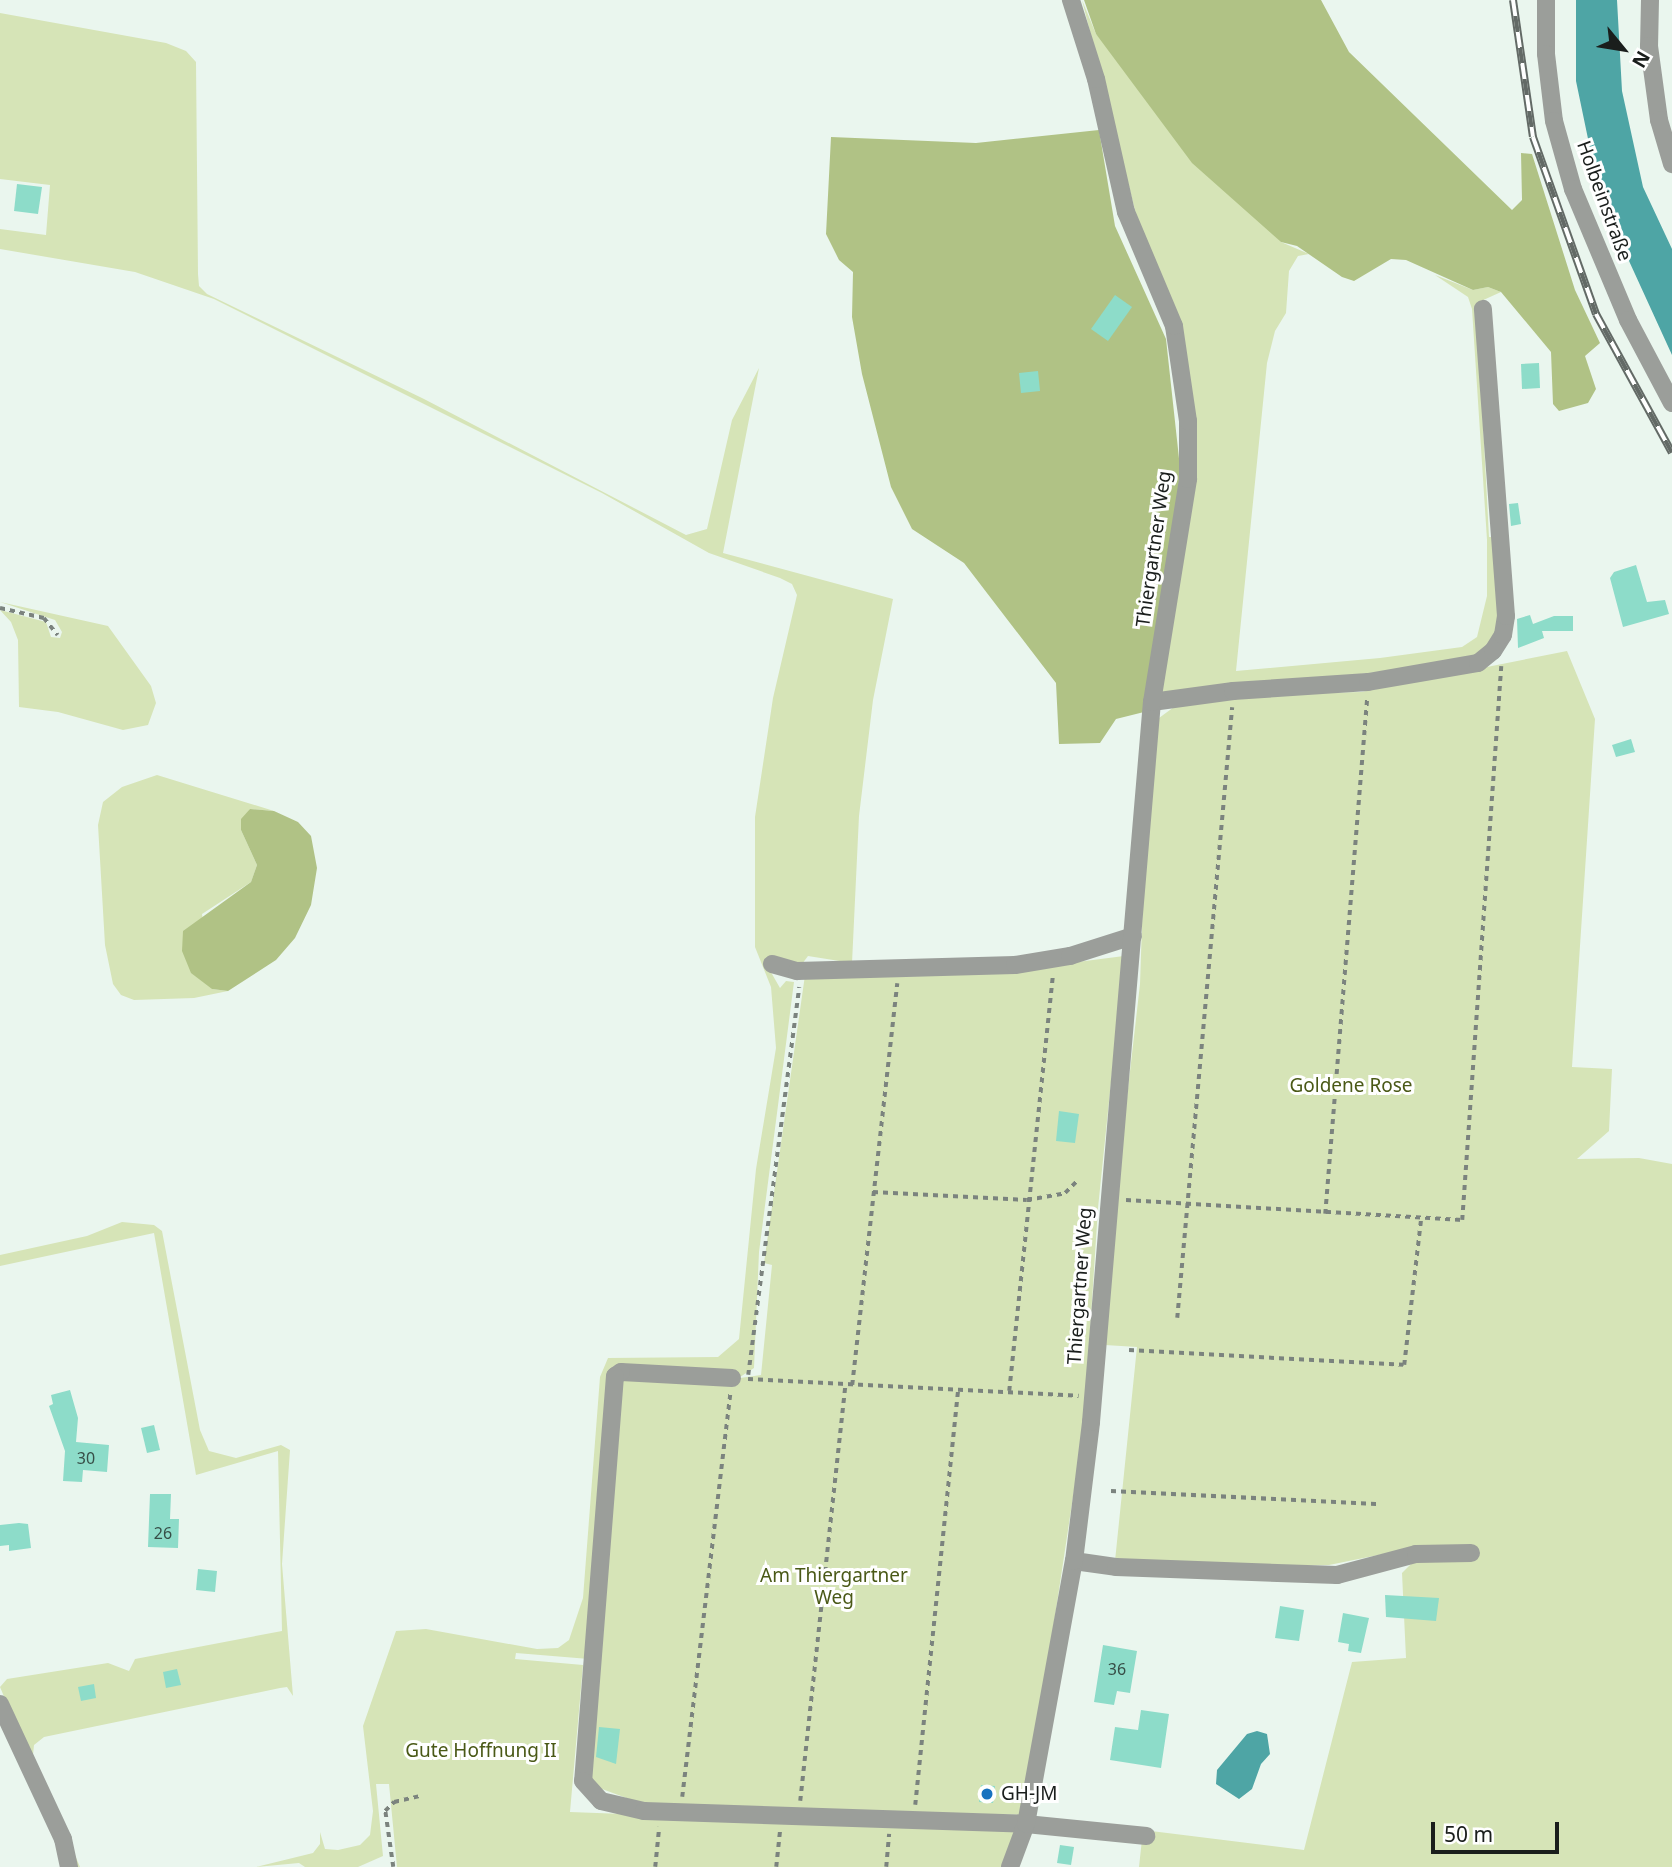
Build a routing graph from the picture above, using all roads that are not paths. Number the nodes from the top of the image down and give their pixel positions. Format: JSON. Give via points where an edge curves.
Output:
{"nodes":[{"id":1,"x":1071,"y":0,"type":"edge"},
{"id":2,"x":1546,"y":0,"type":"edge"},
{"id":3,"x":1650,"y":0,"type":"edge"},
{"id":4,"x":1672,"y":164,"type":"edge"},
{"id":5,"x":1483,"y":309,"type":"dead end"},
{"id":6,"x":1672,"y":402,"type":"edge"},
{"id":7,"x":1152,"y":702,"type":"junction"},
{"id":8,"x":1133,"y":936,"type":"junction"},
{"id":9,"x":772,"y":964,"type":"dead end"},
{"id":10,"x":740,"y":1378,"type":"road end"},
{"id":11,"x":1471,"y":1553,"type":"dead end"},
{"id":12,"x":1074,"y":1560,"type":"junction"},
{"id":13,"x":0,"y":1704,"type":"edge"},
{"id":14,"x":1026,"y":1824,"type":"junction"},
{"id":15,"x":1146,"y":1836,"type":"dead end"},
{"id":16,"x":69,"y":1867,"type":"edge"},
{"id":17,"x":1010,"y":1867,"type":"edge"}],
"edges":[{"from":1,"to":7,"type":"street","name":"Thiergartner Weg","via":[[1096,79],[1126,212],[1174,326],[1188,421],[1188,479]]},
{"from":2,"to":6,"type":"street","name":"Holbeinstraße","via":[[1546,54],[1554,121],[1573,189],[1623,307]]},
{"from":3,"to":4,"type":"street","via":[[1649,46],[1658,120]]},
{"from":5,"to":7,"type":"street","via":[[1506,617],[1503,635],[1493,651],[1478,663],[1368,682]]},
{"from":7,"to":8,"type":"street","name":"Thiergartner Weg"},
{"from":8,"to":9,"type":"street","via":[[1015,965],[797,971]]},
{"from":8,"to":12,"type":"street","name":"Thiergartner Weg"},
{"from":10,"to":14,"type":"street","via":[[621,1372],[615,1376],[583,1781],[601,1801],[661,1811]]},
{"from":11,"to":12,"type":"street","via":[[1416,1554],[1337,1575],[1115,1567]]},
{"from":12,"to":14,"type":"street","name":"Thiergartner Weg"},
{"from":13,"to":16,"type":"street","via":[[63,1839]]},
{"from":14,"to":15,"type":"street"},
{"from":14,"to":17,"type":"street","name":"Thiergartner Weg"}]}
